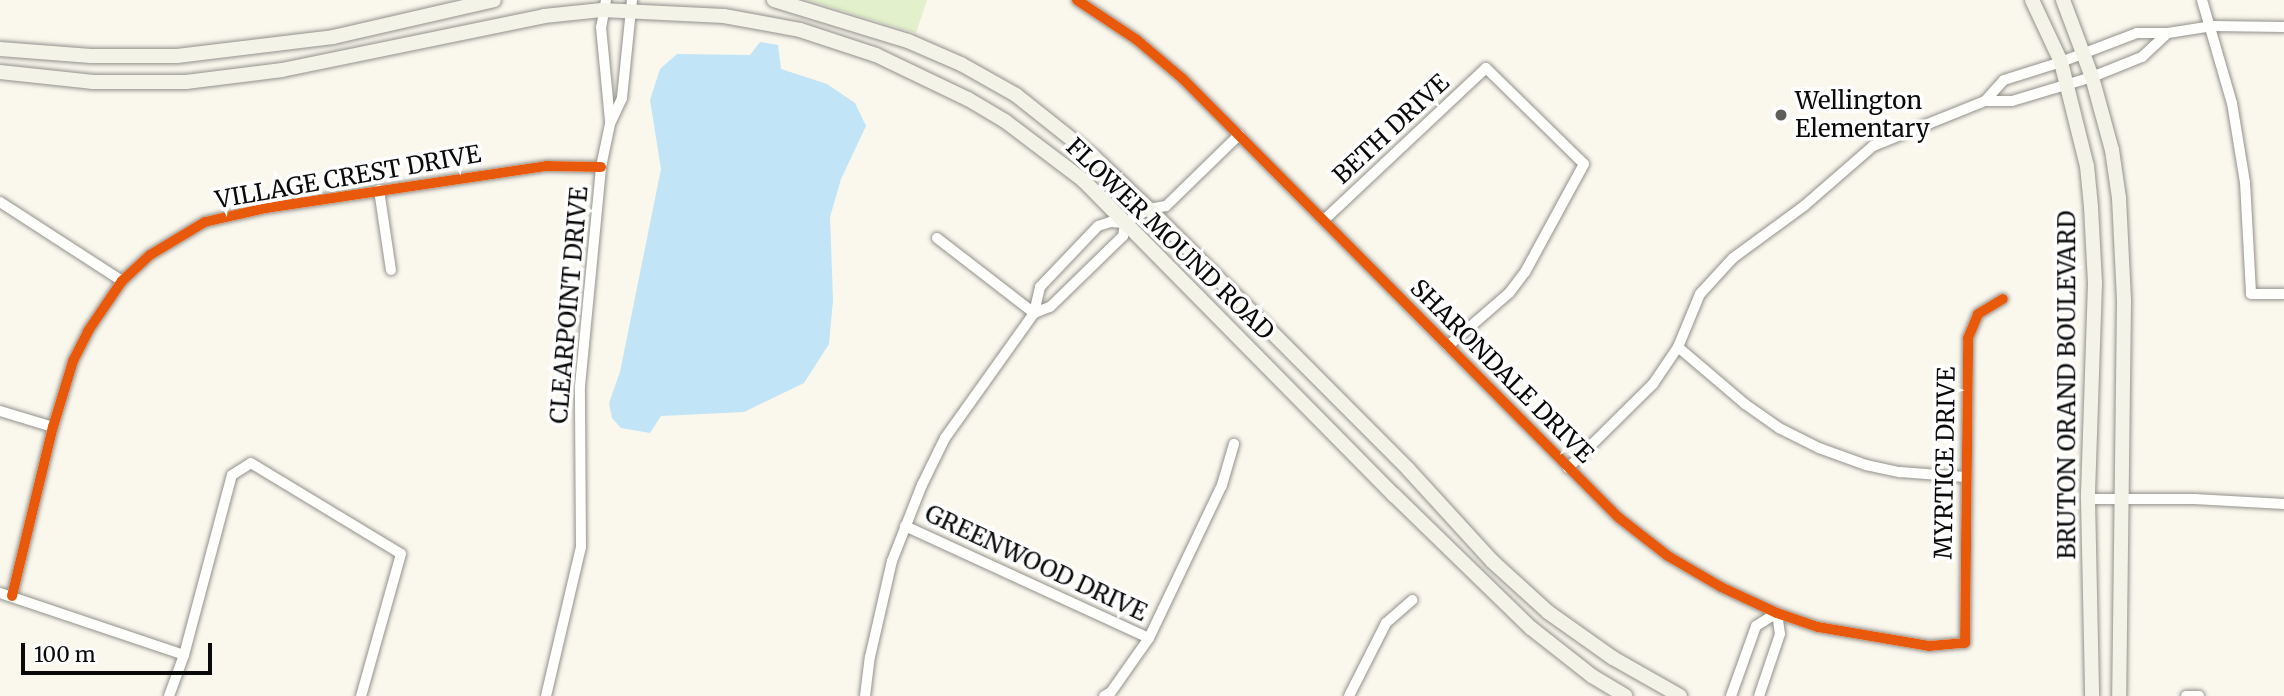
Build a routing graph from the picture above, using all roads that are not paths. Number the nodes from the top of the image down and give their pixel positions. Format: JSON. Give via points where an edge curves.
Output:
{"nodes":[{"id":1,"x":494,"y":0,"type":"edge"},
{"id":2,"x":774,"y":0,"type":"edge"},
{"id":3,"x":1077,"y":0,"type":"edge"},
{"id":4,"x":2032,"y":0,"type":"edge"},
{"id":5,"x":2063,"y":0,"type":"edge"},
{"id":6,"x":2202,"y":0,"type":"edge"},
{"id":7,"x":604,"y":5,"type":"edge"},
{"id":8,"x":632,"y":5,"type":"edge"},
{"id":9,"x":2212,"y":26,"type":"junction"},
{"id":10,"x":2284,"y":27,"type":"edge"},
{"id":11,"x":2168,"y":33,"type":"junction"},
{"id":12,"x":0,"y":49,"type":"edge"},
{"id":13,"x":2085,"y":53,"type":"junction"},
{"id":14,"x":2061,"y":62,"type":"junction"},
{"id":15,"x":0,"y":72,"type":"edge"},
{"id":16,"x":2092,"y":77,"type":"junction"},
{"id":17,"x":2067,"y":84,"type":"junction"},
{"id":18,"x":1985,"y":101,"type":"junction"},
{"id":19,"x":611,"y":124,"type":"junction"},
{"id":20,"x":1240,"y":135,"type":"junction"},
{"id":21,"x":601,"y":167,"type":"junction"},
{"id":22,"x":379,"y":190,"type":"junction"},
{"id":23,"x":0,"y":202,"type":"edge"},
{"id":24,"x":1149,"y":209,"type":"junction"},
{"id":25,"x":1324,"y":220,"type":"junction"},
{"id":26,"x":1125,"y":223,"type":"junction"},
{"id":27,"x":937,"y":238,"type":"dead end"},
{"id":28,"x":391,"y":270,"type":"dead end"},
{"id":29,"x":122,"y":281,"type":"junction"},
{"id":30,"x":2284,"y":294,"type":"edge"},
{"id":31,"x":2003,"y":299,"type":"dead end"},
{"id":32,"x":1034,"y":313,"type":"junction"},
{"id":33,"x":1448,"y":346,"type":"junction"},
{"id":34,"x":1678,"y":347,"type":"junction"},
{"id":35,"x":0,"y":411,"type":"edge"},
{"id":36,"x":53,"y":426,"type":"junction"},
{"id":37,"x":1234,"y":444,"type":"dead end"},
{"id":38,"x":1568,"y":468,"type":"junction"},
{"id":39,"x":1965,"y":477,"type":"junction"},
{"id":40,"x":2088,"y":499,"type":"junction"},
{"id":41,"x":2121,"y":499,"type":"junction"},
{"id":42,"x":2284,"y":504,"type":"edge"},
{"id":43,"x":905,"y":526,"type":"junction"},
{"id":44,"x":0,"y":593,"type":"edge"},
{"id":45,"x":12,"y":596,"type":"junction"},
{"id":46,"x":1412,"y":600,"type":"dead end"},
{"id":47,"x":1777,"y":613,"type":"junction"},
{"id":48,"x":1149,"y":638,"type":"junction"},
{"id":49,"x":1965,"y":643,"type":"joint"},
{"id":50,"x":184,"y":655,"type":"junction"},
{"id":51,"x":170,"y":696,"type":"edge"},
{"id":52,"x":361,"y":696,"type":"edge"},
{"id":53,"x":546,"y":696,"type":"edge"},
{"id":54,"x":865,"y":696,"type":"edge"},
{"id":55,"x":1104,"y":696,"type":"edge"},
{"id":56,"x":1349,"y":696,"type":"edge"},
{"id":57,"x":1625,"y":696,"type":"edge"},
{"id":58,"x":1680,"y":696,"type":"edge"},
{"id":59,"x":1731,"y":696,"type":"edge"},
{"id":60,"x":1759,"y":696,"type":"edge"},
{"id":61,"x":2092,"y":696,"type":"edge"},
{"id":62,"x":2119,"y":696,"type":"edge"},
{"id":63,"x":2186,"y":696,"type":"edge"},
{"id":64,"x":2199,"y":696,"type":"edge"}],
"edges":[{"from":1,"to":12,"type":"main road","via":[[333,37],[177,56]]},
{"from":2,"to":24,"type":"main road","name":"FLOWER MOUND ROAD","via":[[908,41],[961,64],[1016,95],[1094,157]]},
{"from":3,"to":20,"type":"street","name":"SHARONDALE DRIVE","via":[[1137,40]]},
{"from":4,"to":14,"type":"main road","name":"BRUTON ORAND BOULEVARD"},
{"from":5,"to":13,"type":"main road"},
{"from":6,"to":9,"type":"street"},
{"from":7,"to":8,"type":"main road","name":"FLOWER MOUND ROAD"},
{"from":7,"to":15,"type":"main road","name":"FLOWER MOUND ROAD","via":[[282,70],[186,82],[93,82]]},
{"from":7,"to":19,"type":"street","name":"CLEARPOINT DRIVE"},
{"from":8,"to":19,"type":"street","name":"CLEARPOINT DRIVE","via":[[622,98]]},
{"from":8,"to":26,"type":"main road","name":"FLOWER MOUND ROAD","via":[[800,30],[876,55],[1005,121],[1083,180]]},
{"from":9,"to":10,"type":"street"},
{"from":9,"to":11,"type":"street"},
{"from":9,"to":30,"type":"street","via":[[2232,103],[2245,182],[2251,294]]},
{"from":11,"to":13,"type":"street","via":[[2137,33]]},
{"from":11,"to":16,"type":"street","via":[[2142,57]]},
{"from":13,"to":14,"type":"street"},
{"from":13,"to":16,"type":"main road"},
{"from":14,"to":17,"type":"main road","name":"BRUTON ORAND BOULEVARD"},
{"from":14,"to":18,"type":"street","via":[[2004,80]]},
{"from":16,"to":17,"type":"street"},
{"from":16,"to":41,"type":"main road","via":[[2112,150],[2123,251]]},
{"from":17,"to":18,"type":"street","via":[[2012,101]]},
{"from":17,"to":40,"type":"main road","name":"BRUTON ORAND BOULEVARD","via":[[2087,166],[2095,259]]},
{"from":18,"to":34,"type":"street","via":[[1902,131],[1863,154],[1804,206],[1733,258],[1700,294]]},
{"from":19,"to":21,"type":"street","name":"CLEARPOINT DRIVE"},
{"from":20,"to":24,"type":"street","via":[[1166,206]]},
{"from":20,"to":25,"type":"street","name":"SHARONDALE DRIVE"},
{"from":21,"to":22,"type":"street","name":"VILLAGE CREST DRIVE","via":[[546,166]]},
{"from":21,"to":53,"type":"street","name":"CLEARPOINT DRIVE","via":[[578,414],[581,547]]},
{"from":22,"to":28,"type":"street"},
{"from":22,"to":29,"type":"street","name":"VILLAGE CREST DRIVE","via":[[205,222],[150,255]]},
{"from":23,"to":29,"type":"street"},
{"from":24,"to":26,"type":"street"},
{"from":24,"to":58,"type":"main road","name":"FLOWER MOUND ROAD","via":[[1408,469],[1492,561],[1548,612],[1613,658]]},
{"from":25,"to":33,"type":"street","name":"SHARONDALE DRIVE"},
{"from":25,"to":33,"type":"street","name":"BETH DRIVE","via":[[1486,68],[1584,164],[1525,272],[1509,293]]},
{"from":26,"to":32,"type":"street","via":[[1123,236],[1050,307]]},
{"from":26,"to":32,"type":"street","via":[[1098,226],[1040,287]]},
{"from":26,"to":57,"type":"main road","name":"FLOWER MOUND ROAD","via":[[1531,628]]},
{"from":27,"to":32,"type":"street"},
{"from":29,"to":36,"type":"street","name":"VILLAGE CREST DRIVE","via":[[88,331]]},
{"from":31,"to":39,"type":"street","name":"MYRTICE DRIVE","via":[[1978,314],[1968,338]]},
{"from":32,"to":43,"type":"street","via":[[945,438]]},
{"from":33,"to":38,"type":"street","name":"SHARONDALE DRIVE"},
{"from":34,"to":38,"type":"street","via":[[1653,384]]},
{"from":34,"to":39,"type":"street","via":[[1745,404],[1819,448],[1900,472]]},
{"from":35,"to":36,"type":"street"},
{"from":36,"to":45,"type":"street","name":"VILLAGE CREST DRIVE"},
{"from":37,"to":48,"type":"street","via":[[1222,485]]},
{"from":38,"to":47,"type":"street","name":"SHARONDALE DRIVE","via":[[1618,517],[1668,556]]},
{"from":39,"to":49,"type":"street","name":"MYRTICE DRIVE"},
{"from":40,"to":41,"type":"street"},
{"from":40,"to":61,"type":"main road","name":"BRUTON ORAND BOULEVARD"},
{"from":41,"to":42,"type":"street"},
{"from":41,"to":62,"type":"main road"},
{"from":43,"to":48,"type":"street","name":"GREENWOOD DRIVE"},
{"from":43,"to":54,"type":"street","via":[[892,561]]},
{"from":44,"to":45,"type":"street"},
{"from":45,"to":50,"type":"street"},
{"from":46,"to":56,"type":"street","via":[[1385,623]]},
{"from":47,"to":49,"type":"street","name":"SHARONDALE DRIVE","via":[[1818,627],[1929,646]]},
{"from":47,"to":59,"type":"street","via":[[1756,626]]},
{"from":47,"to":60,"type":"street","via":[[1780,634]]},
{"from":48,"to":55,"type":"street"},
{"from":50,"to":51,"type":"street"},
{"from":50,"to":52,"type":"street","via":[[232,475],[251,463],[401,554]]},
{"from":63,"to":64,"type":"street"}]}
